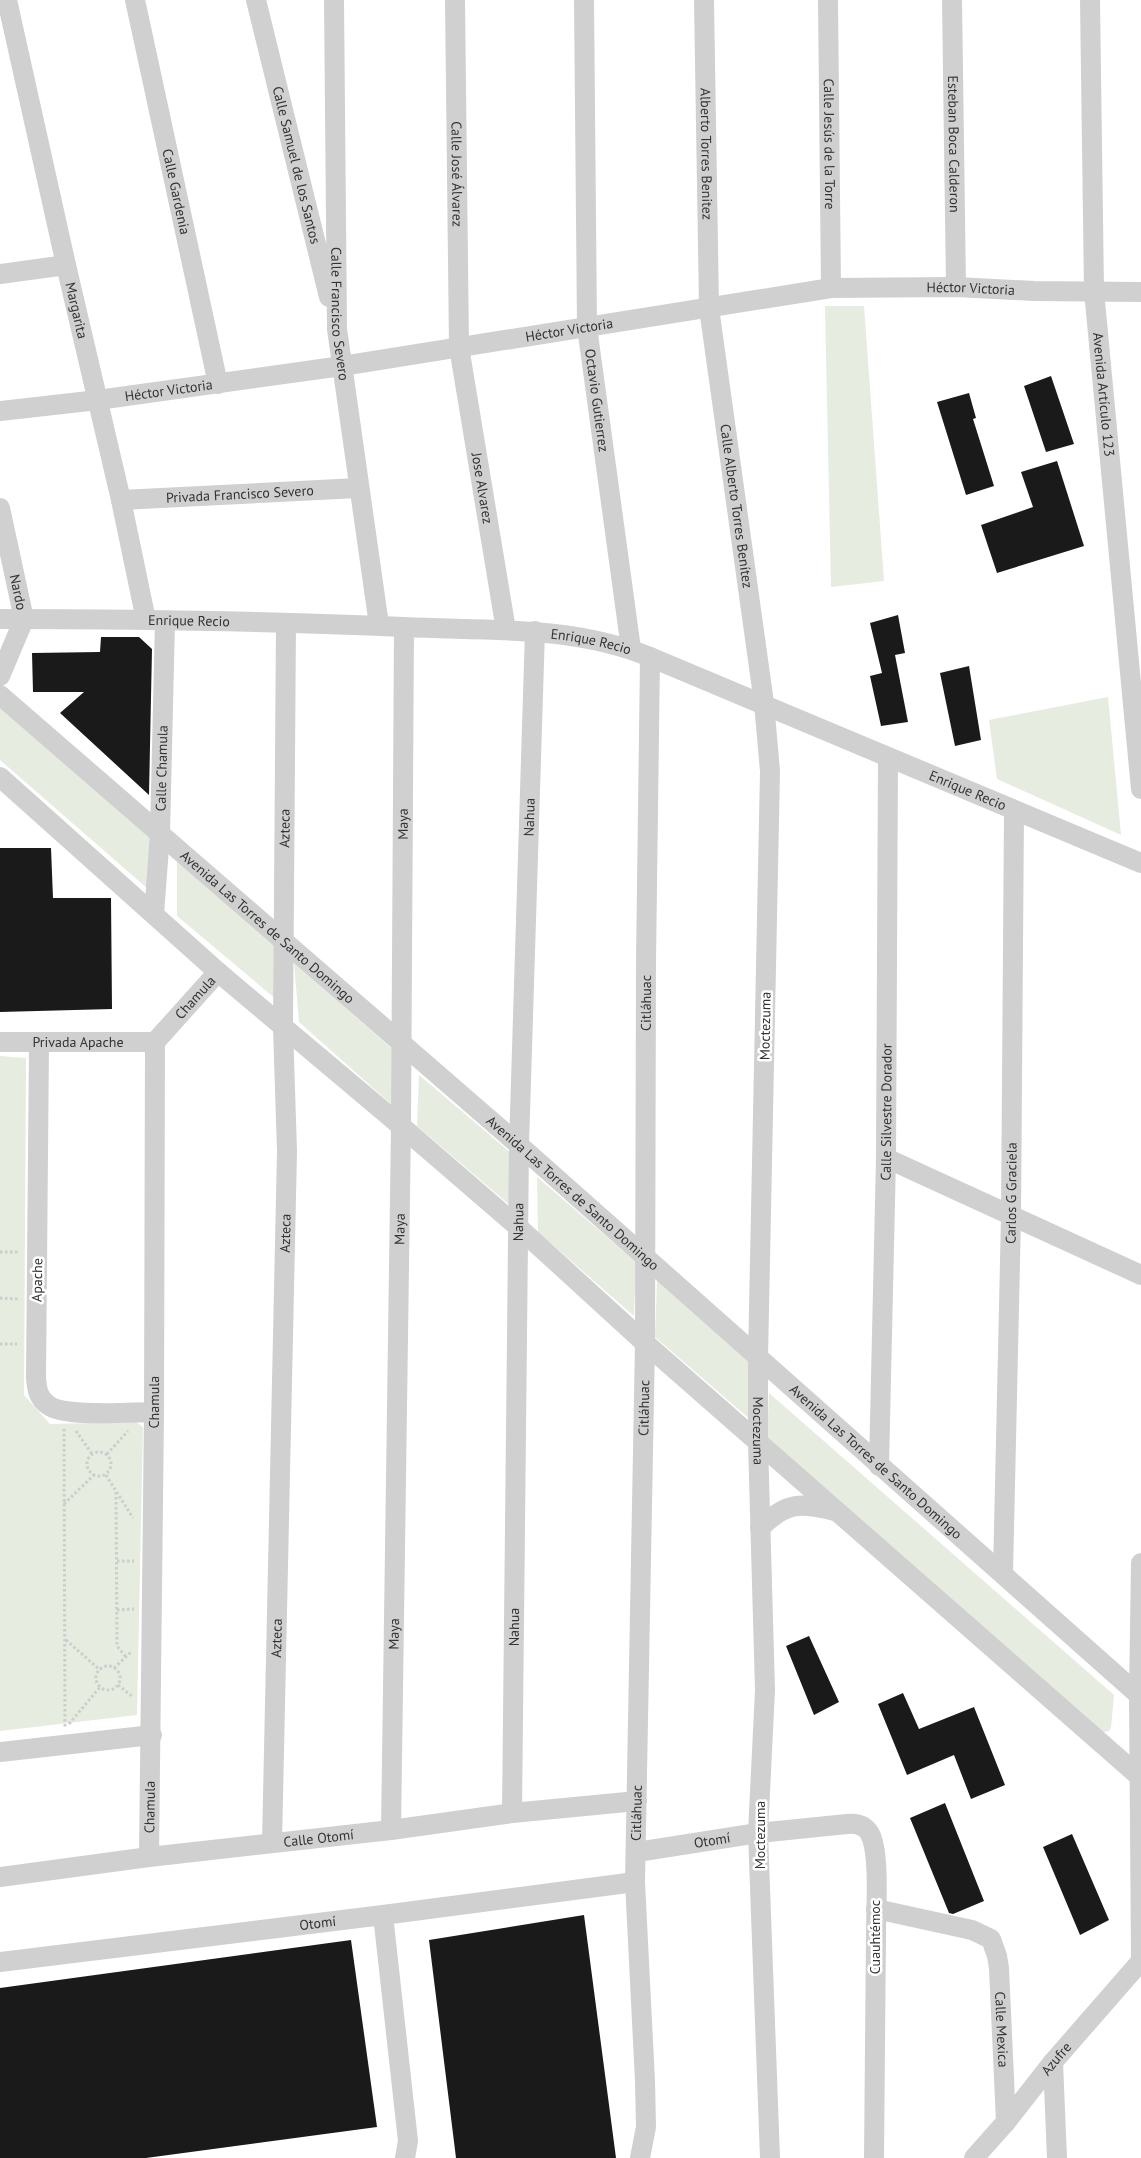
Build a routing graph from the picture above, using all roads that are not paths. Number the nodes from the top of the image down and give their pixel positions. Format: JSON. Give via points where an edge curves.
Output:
{"nodes":[{"id":1,"x":7,"y":0,"type":"edge"},
{"id":2,"x":135,"y":0,"type":"edge"},
{"id":3,"x":256,"y":0,"type":"edge"},
{"id":4,"x":334,"y":0,"type":"edge"},
{"id":5,"x":455,"y":0,"type":"edge"},
{"id":6,"x":584,"y":0,"type":"edge"},
{"id":7,"x":704,"y":0,"type":"edge"},
{"id":8,"x":828,"y":0,"type":"edge"},
{"id":9,"x":952,"y":0,"type":"edge"},
{"id":10,"x":1090,"y":0,"type":"edge"},
{"id":11,"x":66,"y":265,"type":"junction"},
{"id":12,"x":0,"y":274,"type":"edge"},
{"id":13,"x":831,"y":288,"type":"junction"},
{"id":14,"x":956,"y":288,"type":"junction"},
{"id":15,"x":1094,"y":291,"type":"junction"},
{"id":16,"x":1141,"y":292,"type":"edge"},
{"id":17,"x":709,"y":308,"type":"junction"},
{"id":18,"x":587,"y":327,"type":"junction"},
{"id":19,"x":337,"y":329,"type":"junction"},
{"id":20,"x":459,"y":347,"type":"junction"},
{"id":21,"x":342,"y":366,"type":"junction"},
{"id":22,"x":218,"y":384,"type":"junction"},
{"id":23,"x":98,"y":400,"type":"junction"},
{"id":24,"x":0,"y":411,"type":"edge"},
{"id":25,"x":358,"y":488,"type":"junction"},
{"id":26,"x":121,"y":500,"type":"junction"},
{"id":27,"x":0,"y":508,"type":"edge"},
{"id":28,"x":0,"y":619,"type":"edge"},
{"id":29,"x":24,"y":619,"type":"junction"},
{"id":30,"x":156,"y":620,"type":"junction"},
{"id":31,"x":286,"y":623,"type":"junction"},
{"id":32,"x":379,"y":625,"type":"junction"},
{"id":33,"x":404,"y":627,"type":"junction"},
{"id":34,"x":506,"y":630,"type":"junction"},
{"id":35,"x":535,"y":631,"type":"junction"},
{"id":36,"x":631,"y":649,"type":"junction"},
{"id":37,"x":650,"y":657,"type":"junction"},
{"id":38,"x":0,"y":676,"type":"edge"},
{"id":39,"x":0,"y":695,"type":"edge"},
{"id":40,"x":764,"y":703,"type":"junction"},
{"id":41,"x":888,"y":758,"type":"junction"},
{"id":42,"x":0,"y":777,"type":"edge"},
{"id":43,"x":1141,"y":789,"type":"edge"},
{"id":44,"x":1014,"y":811,"type":"junction"},
{"id":45,"x":160,"y":834,"type":"junction"},
{"id":46,"x":1141,"y":864,"type":"edge"},
{"id":47,"x":154,"y":914,"type":"junction"},
{"id":48,"x":284,"y":942,"type":"junction"},
{"id":49,"x":218,"y":972,"type":"junction"},
{"id":50,"x":283,"y":1027,"type":"junction"},
{"id":51,"x":0,"y":1042,"type":"edge"},
{"id":52,"x":155,"y":1042,"type":"junction"},
{"id":53,"x":39,"y":1043,"type":"junction"},
{"id":54,"x":401,"y":1044,"type":"junction"},
{"id":55,"x":401,"y":1126,"type":"junction"},
{"id":56,"x":519,"y":1145,"type":"junction"},
{"id":57,"x":886,"y":1158,"type":"junction"},
{"id":58,"x":1011,"y":1217,"type":"junction"},
{"id":59,"x":518,"y":1227,"type":"junction"},
{"id":60,"x":644,"y":1255,"type":"junction"},
{"id":61,"x":1141,"y":1275,"type":"edge"},
{"id":62,"x":645,"y":1343,"type":"junction"},
{"id":63,"x":758,"y":1358,"type":"junction"},
{"id":64,"x":154,"y":1412,"type":"junction"},
{"id":65,"x":758,"y":1442,"type":"junction"},
{"id":66,"x":880,"y":1466,"type":"junction"},
{"id":67,"x":836,"y":1511,"type":"junction"},
{"id":68,"x":760,"y":1528,"type":"junction"},
{"id":69,"x":1141,"y":1563,"type":"edge"},
{"id":70,"x":1003,"y":1574,"type":"junction"},
{"id":71,"x":1140,"y":1696,"type":"edge"},
{"id":72,"x":152,"y":1735,"type":"junction"},
{"id":73,"x":0,"y":1752,"type":"edge"},
{"id":74,"x":1140,"y":1778,"type":"edge"},
{"id":75,"x":637,"y":1802,"type":"junction"},
{"id":76,"x":512,"y":1814,"type":"junction"},
{"id":77,"x":391,"y":1830,"type":"junction"},
{"id":78,"x":758,"y":1833,"type":"junction"},
{"id":79,"x":272,"y":1843,"type":"junction"},
{"id":80,"x":637,"y":1852,"type":"junction"},
{"id":81,"x":149,"y":1857,"type":"junction"},
{"id":82,"x":0,"y":1877,"type":"edge"},
{"id":83,"x":635,"y":1882,"type":"junction"},
{"id":84,"x":876,"y":1909,"type":"junction"},
{"id":85,"x":383,"y":1915,"type":"junction"},
{"id":86,"x":1141,"y":1961,"type":"edge"},
{"id":87,"x":0,"y":1962,"type":"edge"},
{"id":88,"x":1053,"y":2062,"type":"junction"},
{"id":89,"x":1006,"y":2122,"type":"junction"},
{"id":90,"x":405,"y":2158,"type":"edge"},
{"id":91,"x":640,"y":2158,"type":"edge"},
{"id":92,"x":770,"y":2158,"type":"edge"},
{"id":93,"x":874,"y":2158,"type":"edge"},
{"id":94,"x":974,"y":2158,"type":"edge"},
{"id":95,"x":1057,"y":2158,"type":"edge"}],
"edges":[{"from":1,"to":11,"type":"street","name":"Margarita"},
{"from":2,"to":22,"type":"street","name":"Calle Gardenia"},
{"from":3,"to":19,"type":"street","name":"Calle Samuel de los Santos"},
{"from":4,"to":19,"type":"street","name":"Calle Francisco Severo"},
{"from":5,"to":20,"type":"street","name":"Calle José Álvarez"},
{"from":6,"to":18,"type":"street","name":"Octavio Gutierrez"},
{"from":7,"to":17,"type":"street","name":"Alberto Torres Benitez"},
{"from":8,"to":13,"type":"street","name":"Calle Jesús de la Torre"},
{"from":9,"to":14,"type":"street","name":"Esteban Boca Calderon"},
{"from":10,"to":15,"type":"street","name":"Avenida Artículo 123"},
{"from":11,"to":12,"type":"street"},
{"from":11,"to":23,"type":"street","name":"Margarita"},
{"from":13,"to":14,"type":"street","name":"Héctor Victoria"},
{"from":13,"to":17,"type":"street","name":"Héctor Victoria"},
{"from":14,"to":15,"type":"street","name":"Héctor Victoria"},
{"from":15,"to":16,"type":"street","name":"Héctor Victoria"},
{"from":15,"to":43,"type":"street","name":"Avenida Artículo 123"},
{"from":17,"to":18,"type":"street","name":"Héctor Victoria"},
{"from":17,"to":40,"type":"street","name":"Calle Alberto Torres Benítez"},
{"from":18,"to":20,"type":"street","name":"Héctor Victoria"},
{"from":18,"to":36,"type":"street","name":"Octavio Gutierrez"},
{"from":19,"to":21,"type":"street","name":"Calle Francisco Severo"},
{"from":20,"to":21,"type":"street","name":"Héctor Victoria"},
{"from":20,"to":34,"type":"street","name":"Jose Alvarez"},
{"from":21,"to":22,"type":"street","name":"Héctor Victoria"},
{"from":21,"to":25,"type":"street","name":"Calle Francisco Severo"},
{"from":22,"to":23,"type":"street","name":"Héctor Victoria"},
{"from":23,"to":24,"type":"street","name":"Héctor Victoria"},
{"from":23,"to":26,"type":"street","name":"Margarita"},
{"from":25,"to":26,"type":"street","name":"Privada Francisco Severo"},
{"from":25,"to":32,"type":"street","name":"Calle Francisco Severo"},
{"from":26,"to":30,"type":"street","name":"Margarita"},
{"from":27,"to":29,"type":"street","name":"Nardo"},
{"from":28,"to":29,"type":"street","name":"Enrique Recio"},
{"from":29,"to":30,"type":"street","name":"Enrique Recio"},
{"from":29,"to":38,"type":"street"},
{"from":30,"to":31,"type":"street","name":"Enrique Recio"},
{"from":30,"to":45,"type":"street","name":"Calle Chamula"},
{"from":31,"to":32,"type":"street","name":"Enrique Recio"},
{"from":31,"to":48,"type":"street","name":"Azteca"},
{"from":32,"to":33,"type":"street","name":"Enrique Recio"},
{"from":33,"to":34,"type":"street","name":"Enrique Recio"},
{"from":33,"to":54,"type":"street","name":"Maya"},
{"from":34,"to":35,"type":"street","name":"Enrique Recio"},
{"from":35,"to":36,"type":"street","name":"Enrique Recio","via":[[585,637]]},
{"from":35,"to":56,"type":"street","name":"Nahua"},
{"from":36,"to":37,"type":"street","name":"Enrique Recio"},
{"from":37,"to":40,"type":"street","name":"Enrique Recio"},
{"from":37,"to":60,"type":"street","name":"Citláhuac"},
{"from":39,"to":45,"type":"street","name":"Avenida Las Torres de Santo Domingo"},
{"from":40,"to":41,"type":"street","name":"Enrique Recio"},
{"from":40,"to":63,"type":"street","name":"Moctezuma","via":[[770,808]]},
{"from":41,"to":44,"type":"street","name":"Enrique Recio"},
{"from":41,"to":57,"type":"street","name":"Calle Silvestre Dorador"},
{"from":42,"to":47,"type":"street"},
{"from":44,"to":46,"type":"street","name":"Enrique Recio"},
{"from":44,"to":58,"type":"street","name":"Carlos G Graciela"},
{"from":45,"to":47,"type":"street","name":"Calle Chamula"},
{"from":45,"to":48,"type":"street","name":"Avenida Las Torres de Santo Domingo"},
{"from":47,"to":49,"type":"street"},
{"from":48,"to":50,"type":"street","name":"Azteca"},
{"from":48,"to":54,"type":"street","name":"Avenida Las Torres de Santo Domingo"},
{"from":49,"to":50,"type":"street"},
{"from":49,"to":52,"type":"street","name":"Chamula"},
{"from":50,"to":55,"type":"street"},
{"from":50,"to":79,"type":"street","name":"Azteca","via":[[287,1150]]},
{"from":51,"to":53,"type":"street","name":"Privada Apache"},
{"from":52,"to":53,"type":"street","name":"Privada Apache"},
{"from":52,"to":64,"type":"street","name":"Chamula"},
{"from":53,"to":64,"type":"street","name":"Apache","via":[[38,1393],[46,1404],[61,1412]]},
{"from":54,"to":55,"type":"street","name":"Maya"},
{"from":54,"to":56,"type":"street","name":"Avenida Las Torres de Santo Domingo"},
{"from":55,"to":59,"type":"street"},
{"from":55,"to":77,"type":"street","name":"Maya"},
{"from":56,"to":59,"type":"street","name":"Nahua"},
{"from":56,"to":60,"type":"street","name":"Avenida Las Torres de Santo Domingo"},
{"from":57,"to":58,"type":"street"},
{"from":57,"to":66,"type":"street","name":"Calle Silvestre Dorador"},
{"from":58,"to":61,"type":"street"},
{"from":58,"to":70,"type":"street","name":"Carlos G Graciela"},
{"from":59,"to":62,"type":"street"},
{"from":59,"to":76,"type":"street","name":"Nahua"},
{"from":60,"to":62,"type":"street","name":"Citláhuac"},
{"from":60,"to":63,"type":"street","name":"Avenida Las Torres de Santo Domingo"},
{"from":62,"to":65,"type":"street"},
{"from":62,"to":75,"type":"street","name":"Citláhuac"},
{"from":63,"to":65,"type":"street","name":"Moctezuma"},
{"from":63,"to":66,"type":"street","name":"Avenida Las Torres de Santo Domingo"},
{"from":64,"to":72,"type":"street","name":"Chamula"},
{"from":65,"to":67,"type":"street"},
{"from":65,"to":68,"type":"street","name":"Moctezuma"},
{"from":66,"to":70,"type":"street","name":"Avenida Las Torres de Santo Domingo"},
{"from":67,"to":68,"type":"street","via":[[810,1504],[794,1506],[775,1513]]},
{"from":67,"to":74,"type":"street"},
{"from":68,"to":78,"type":"street","name":"Moctezuma","via":[[765,1690]]},
{"from":69,"to":71,"type":"street"},
{"from":70,"to":71,"type":"street","name":"Avenida Las Torres de Santo Domingo"},
{"from":71,"to":74,"type":"street"},
{"from":72,"to":73,"type":"street"},
{"from":72,"to":81,"type":"street","name":"Chamula"},
{"from":74,"to":86,"type":"street"},
{"from":75,"to":76,"type":"street","name":"Calle Otomí"},
{"from":75,"to":80,"type":"street","name":"Citláhuac"},
{"from":76,"to":77,"type":"street","name":"Calle Otomí"},
{"from":77,"to":79,"type":"street","name":"Calle Otomí"},
{"from":78,"to":80,"type":"street","name":"Otomí"},
{"from":78,"to":84,"type":"street","name":"Cuauhtémoc","via":[[856,1823],[865,1828],[870,1834],[874,1855]]},
{"from":78,"to":92,"type":"street","name":"Moctezuma"},
{"from":79,"to":81,"type":"street","name":"Calle Otomí"},
{"from":80,"to":83,"type":"street","name":"Citláhuac"},
{"from":81,"to":82,"type":"street","name":"Calle Otomí"},
{"from":83,"to":85,"type":"street","name":"Otomí"},
{"from":83,"to":91,"type":"street","name":"Citláhuac","via":[[646,2081],[646,2127]]},
{"from":84,"to":89,"type":"street","name":"Calle Mexica","via":[[972,1930],[991,1939],[999,1968]]},
{"from":84,"to":93,"type":"street","name":"Cuauhtémoc"},
{"from":85,"to":87,"type":"street","name":"Otomí"},
{"from":85,"to":90,"type":"street","via":[[408,2141]]},
{"from":86,"to":88,"type":"street","name":"Azufre"},
{"from":88,"to":89,"type":"street","name":"Azufre"},
{"from":88,"to":95,"type":"street"},
{"from":89,"to":94,"type":"street","name":"Azufre"}]}
